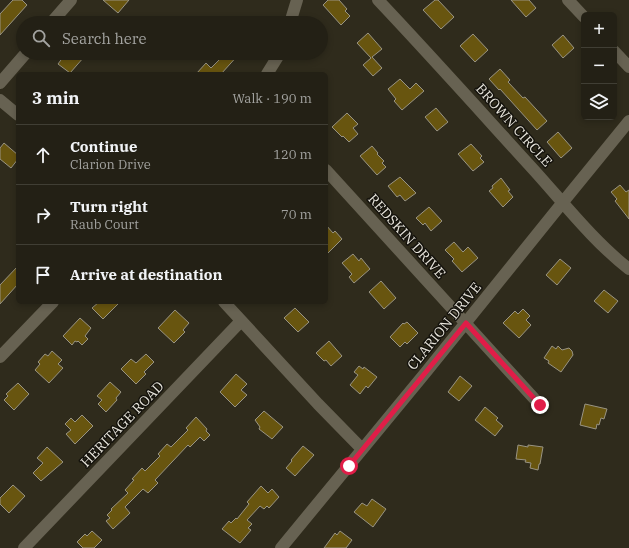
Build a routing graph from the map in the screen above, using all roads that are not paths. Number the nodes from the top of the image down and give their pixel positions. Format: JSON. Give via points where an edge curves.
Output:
{"nodes":[{"id":1,"x":71,"y":0,"type":"edge"},
{"id":2,"x":297,"y":0,"type":"edge"},
{"id":3,"x":378,"y":0,"type":"edge"},
{"id":4,"x":568,"y":0,"type":"edge"},
{"id":5,"x":581,"y":15,"type":"edge"},
{"id":6,"x":58,"y":16,"type":"edge"},
{"id":7,"x":292,"y":16,"type":"edge"},
{"id":8,"x":617,"y":54,"type":"edge"},
{"id":9,"x":20,"y":60,"type":"edge"},
{"id":10,"x":276,"y":60,"type":"edge"},
{"id":11,"x":629,"y":67,"type":"edge"},
{"id":12,"x":268,"y":72,"type":"edge"},
{"id":13,"x":0,"y":83,"type":"edge"},
{"id":14,"x":0,"y":100,"type":"edge"},
{"id":15,"x":16,"y":113,"type":"edge"},
{"id":16,"x":629,"y":121,"type":"edge"},
{"id":17,"x":328,"y":172,"type":"edge"},
{"id":18,"x":562,"y":202,"type":"junction"},
{"id":19,"x":629,"y":269,"type":"edge"},
{"id":20,"x":51,"y":304,"type":"edge"},
{"id":21,"x":226,"y":304,"type":"edge"},
{"id":22,"x":241,"y":320,"type":"junction"},
{"id":23,"x":466,"y":323,"type":"junction"},
{"id":24,"x":0,"y":357,"type":"edge"},
{"id":25,"x":540,"y":405,"type":"dead end"},
{"id":26,"x":362,"y":449,"type":"junction"},
{"id":27,"x":24,"y":548,"type":"edge"},
{"id":28,"x":281,"y":548,"type":"edge"}],
"edges":[{"from":1,"to":6,"type":"street"},
{"from":2,"to":7,"type":"street"},
{"from":3,"to":18,"type":"street","name":"BROWN CIRCLE"},
{"from":4,"to":5,"type":"street"},
{"from":8,"to":11,"type":"street"},
{"from":9,"to":13,"type":"street"},
{"from":10,"to":12,"type":"street"},
{"from":14,"to":15,"type":"street"},
{"from":16,"to":18,"type":"street","name":"CLARION DRIVE"},
{"from":17,"to":23,"type":"street","name":"REDSKIN DRIVE"},
{"from":18,"to":19,"type":"street","name":"BROWN CIRCLE"},
{"from":18,"to":23,"type":"street","name":"CLARION DRIVE"},
{"from":20,"to":24,"type":"street"},
{"from":21,"to":22,"type":"street"},
{"from":22,"to":26,"type":"street"},
{"from":22,"to":27,"type":"street","name":"HERITAGE ROAD"},
{"from":23,"to":25,"type":"street","name":"REDSKIN DRIVE"},
{"from":23,"to":26,"type":"street","name":"CLARION DRIVE"},
{"from":26,"to":28,"type":"street","name":"CLARION DRIVE"}]}
